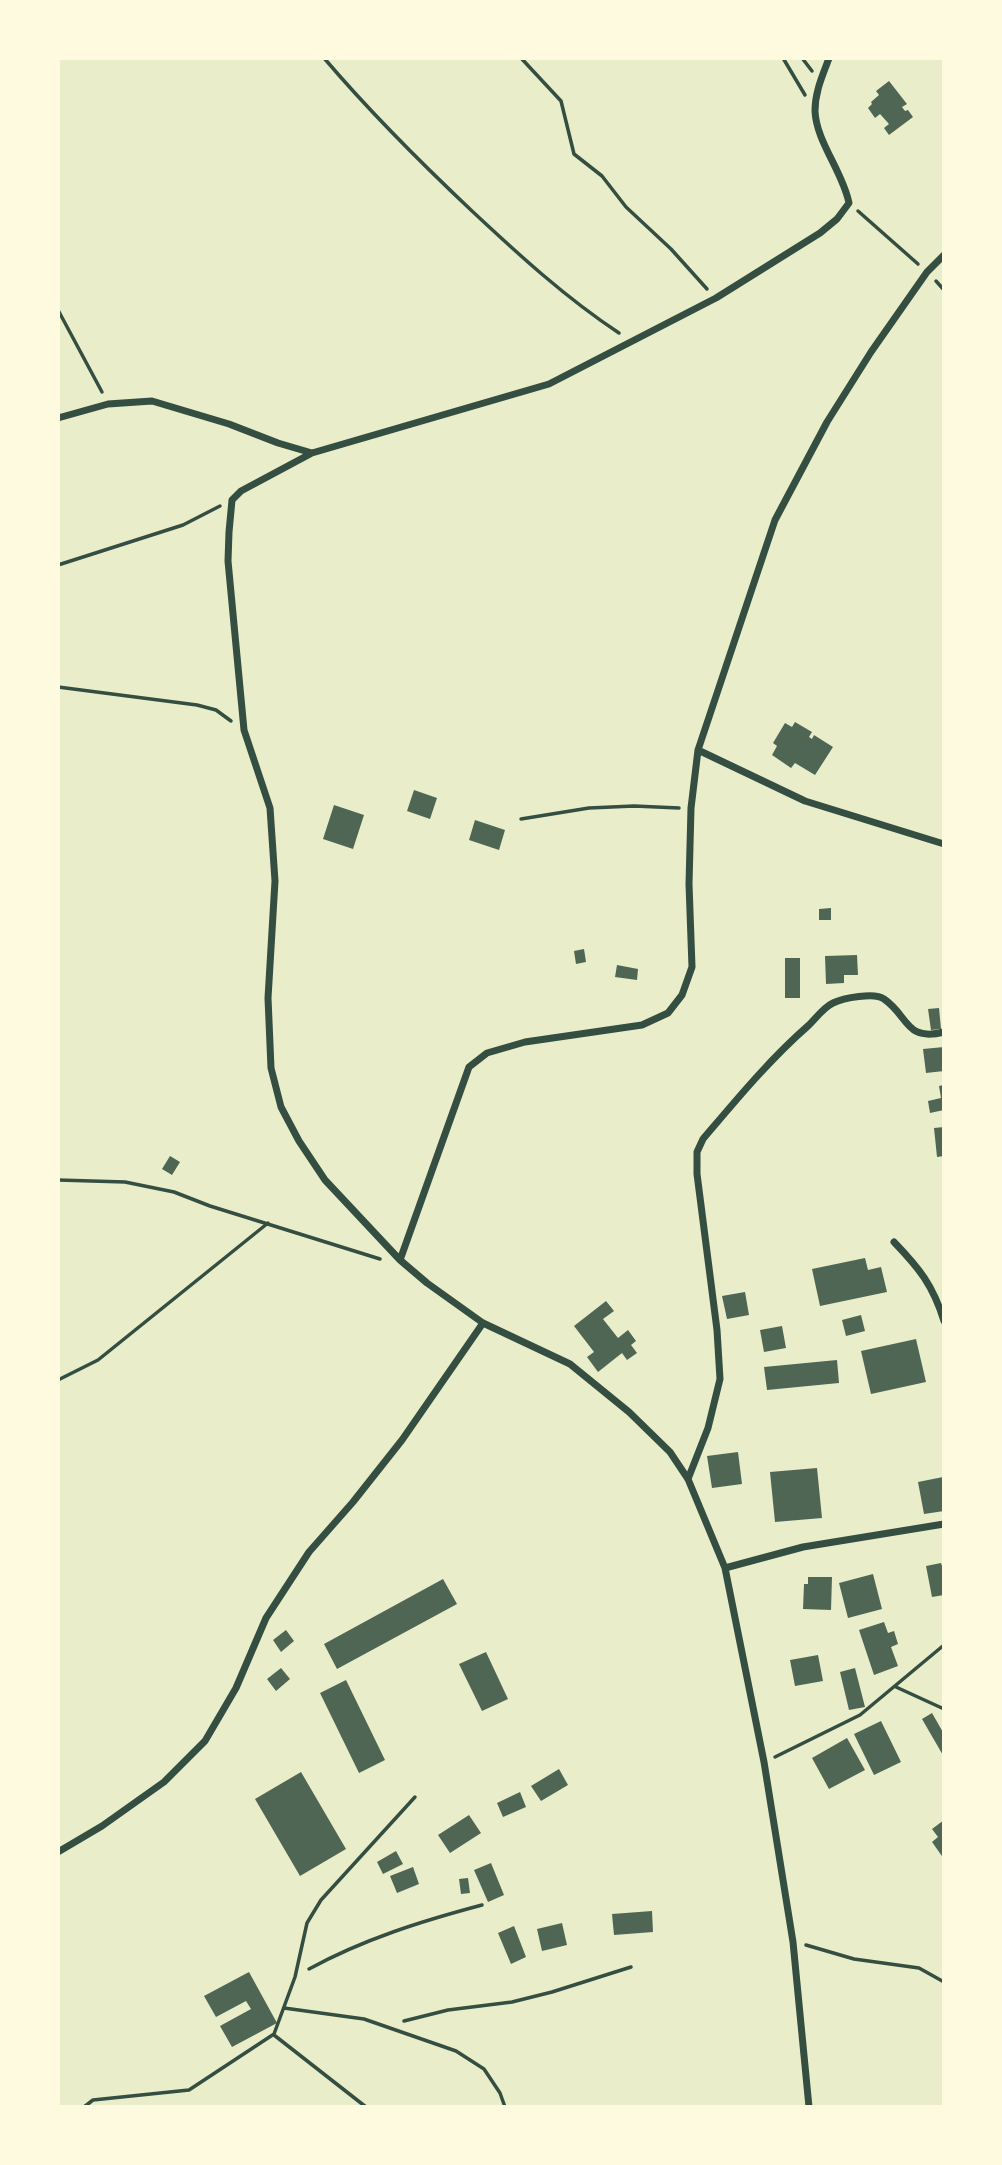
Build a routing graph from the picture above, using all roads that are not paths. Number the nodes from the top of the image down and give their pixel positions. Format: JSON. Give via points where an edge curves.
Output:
{"nodes":[{"id":1,"x":829,"y":58,"type":"edge"},
{"id":2,"x":944,"y":255,"type":"edge"},
{"id":3,"x":58,"y":418,"type":"edge"},
{"id":4,"x":312,"y":453,"type":"junction"},
{"id":5,"x":698,"y":750,"type":"junction"},
{"id":6,"x":944,"y":844,"type":"edge"},
{"id":7,"x":944,"y":1032,"type":"edge"},
{"id":8,"x":894,"y":1242,"type":"dead end"},
{"id":9,"x":400,"y":1260,"type":"junction"},
{"id":10,"x":944,"y":1321,"type":"edge"},
{"id":11,"x":483,"y":1323,"type":"junction"},
{"id":12,"x":688,"y":1479,"type":"junction"},
{"id":13,"x":944,"y":1524,"type":"edge"},
{"id":14,"x":725,"y":1568,"type":"junction"},
{"id":15,"x":415,"y":1797,"type":"dead end"},
{"id":16,"x":58,"y":1852,"type":"edge"},
{"id":17,"x":284,"y":2008,"type":"junction"},
{"id":18,"x":274,"y":2034,"type":"junction"},
{"id":19,"x":85,"y":2107,"type":"edge"},
{"id":20,"x":366,"y":2107,"type":"edge"},
{"id":21,"x":505,"y":2107,"type":"edge"},
{"id":22,"x":809,"y":2107,"type":"edge"}],
"edges":[{"from":1,"to":4,"type":"street","via":[[819,82],[815,112],[849,203],[820,233],[716,298],[550,384]]},
{"from":2,"to":5,"type":"street","via":[[871,352],[775,520]]},
{"from":3,"to":4,"type":"street","via":[[108,404],[152,401]]},
{"from":4,"to":9,"type":"street","via":[[232,500],[228,561],[244,730],[270,808],[275,881],[268,998],[271,1068],[281,1107],[299,1141],[326,1180]]},
{"from":5,"to":6,"type":"street","via":[[805,801]]},
{"from":5,"to":9,"type":"street","via":[[691,808],[692,967],[682,995],[668,1013],[642,1025],[525,1042],[487,1053],[469,1068]]},
{"from":7,"to":12,"type":"street","via":[[920,1034],[907,1027],[884,998],[872,994],[832,1003],[780,1050],[703,1139],[697,1152],[697,1174],[718,1329],[720,1379],[708,1428]]},
{"from":8,"to":10,"type":"street","via":[[922,1271]]},
{"from":9,"to":11,"type":"street"},
{"from":11,"to":12,"type":"street","via":[[570,1364],[629,1412],[670,1452]]},
{"from":11,"to":16,"type":"street","via":[[402,1440],[309,1552],[266,1618],[236,1688],[205,1741],[164,1782]]},
{"from":12,"to":14,"type":"street"},
{"from":13,"to":14,"type":"street","via":[[803,1547]]},
{"from":14,"to":22,"type":"street","via":[[764,1762],[793,1942]]},
{"from":15,"to":17,"type":"lane","via":[[321,1900],[307,1923]]},
{"from":17,"to":18,"type":"lane"},
{"from":17,"to":21,"type":"lane","via":[[364,2020],[456,2051],[484,2069]]},
{"from":18,"to":19,"type":"lane","via":[[189,2090],[93,2100]]},
{"from":18,"to":20,"type":"lane"}]}
